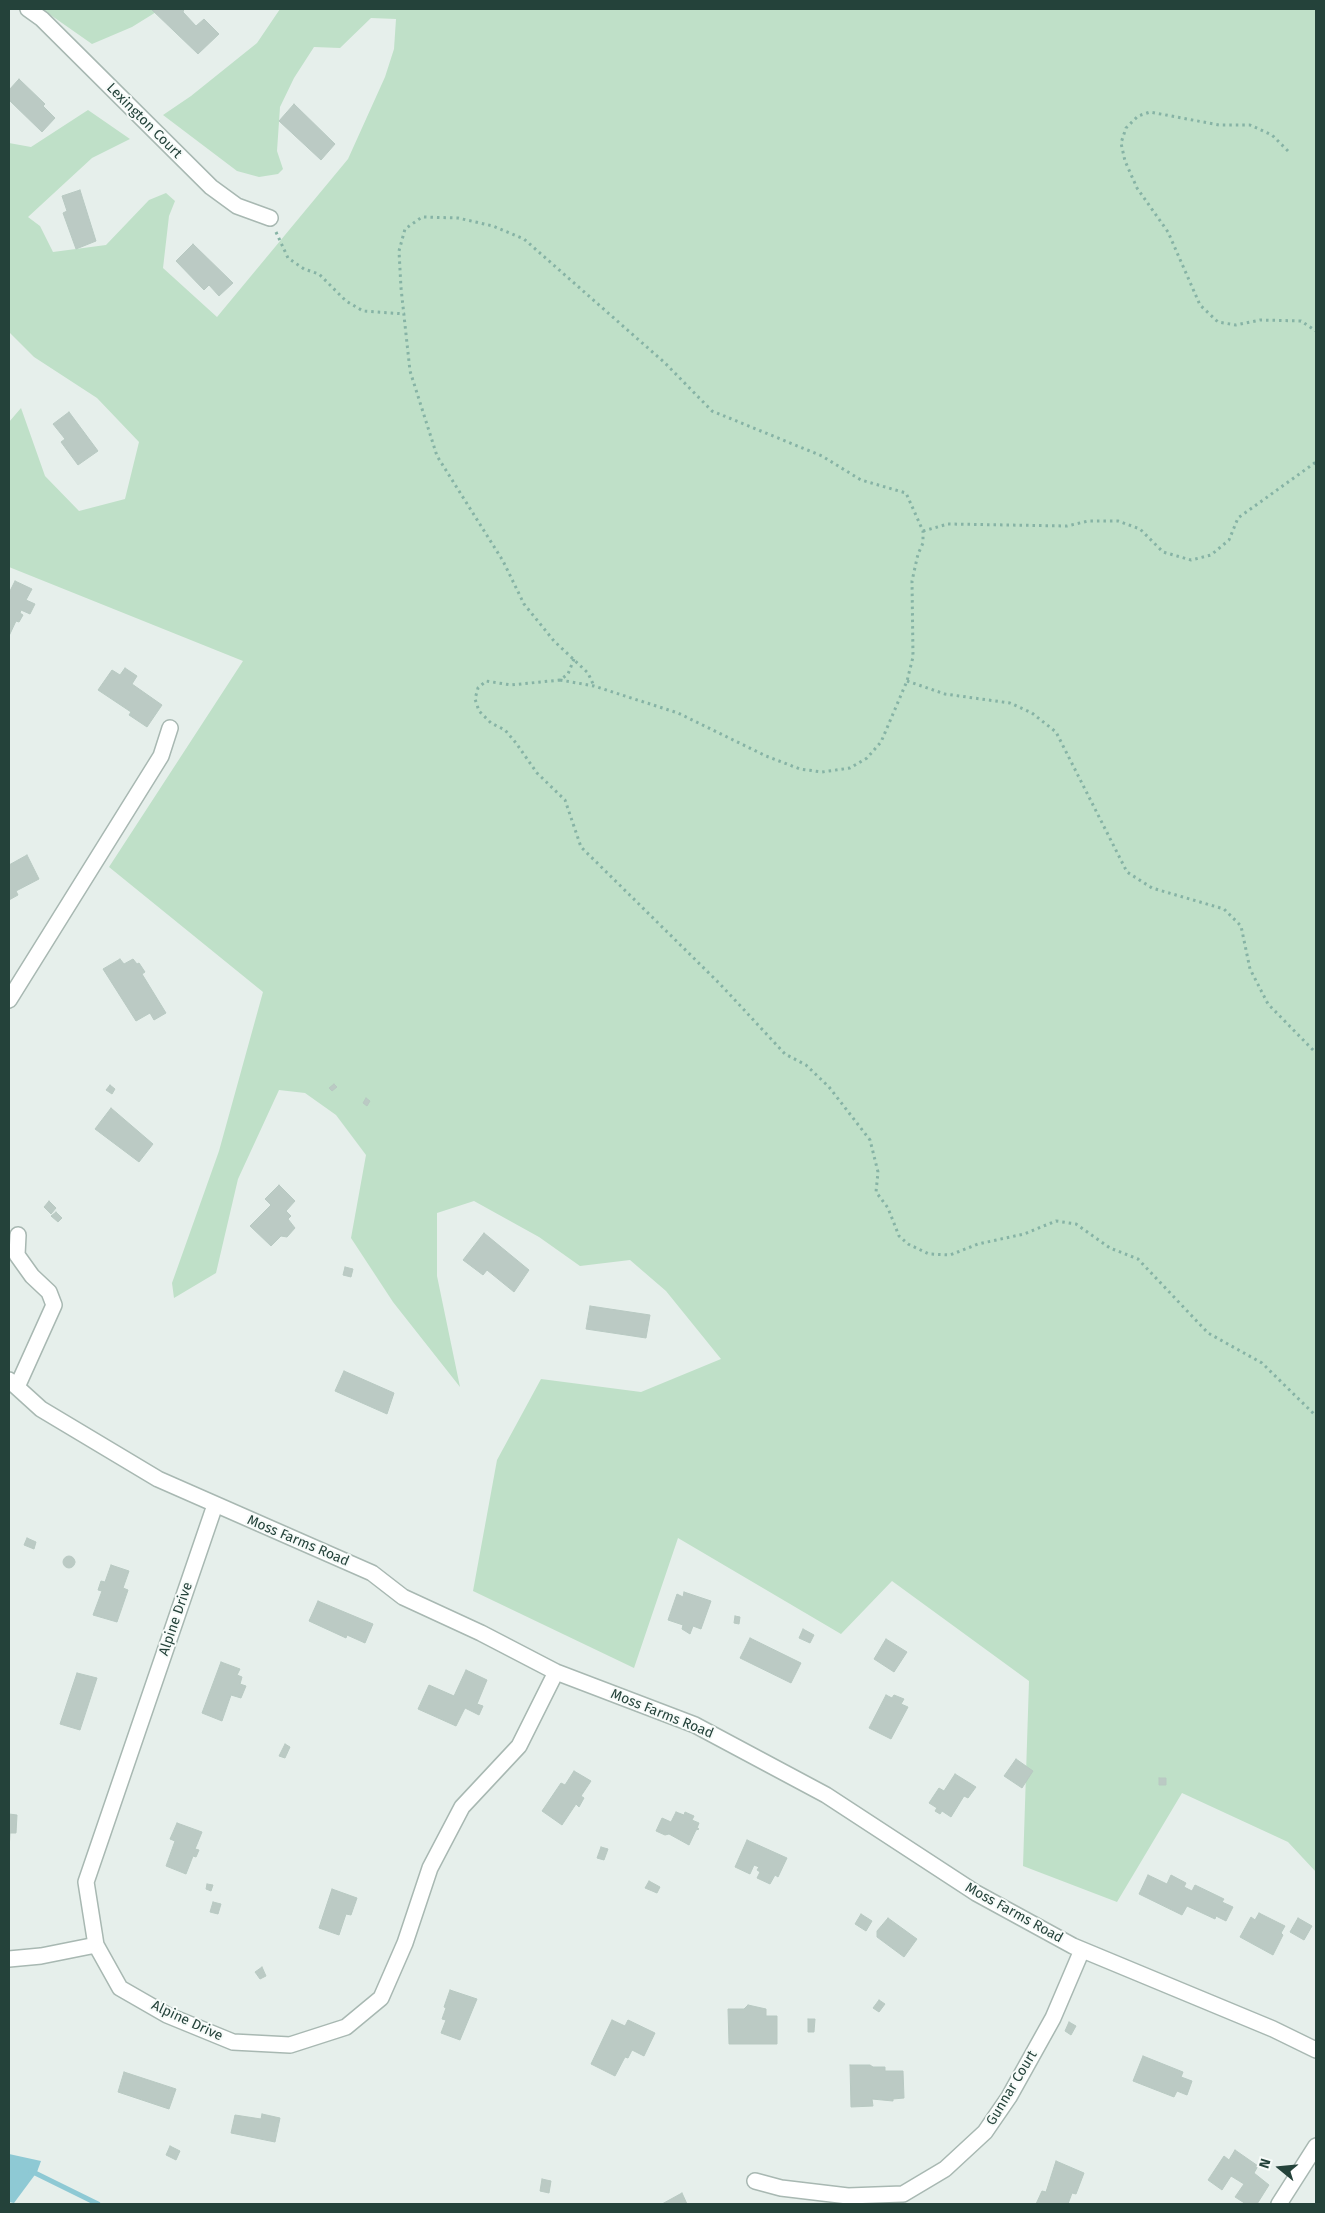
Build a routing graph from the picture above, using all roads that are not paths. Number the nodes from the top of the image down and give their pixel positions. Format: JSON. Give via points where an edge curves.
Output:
{"nodes":[{"id":1,"x":28,"y":9,"type":"edge"},
{"id":2,"x":270,"y":218,"type":"road end"},
{"id":3,"x":170,"y":728,"type":"dead end"},
{"id":4,"x":9,"y":1000,"type":"edge"},
{"id":5,"x":18,"y":1235,"type":"dead end"},
{"id":6,"x":13,"y":1384,"type":"edge"},
{"id":7,"x":215,"y":1505,"type":"junction"},
{"id":8,"x":556,"y":1672,"type":"junction"},
{"id":9,"x":96,"y":1945,"type":"junction"},
{"id":10,"x":1082,"y":1950,"type":"junction"},
{"id":11,"x":9,"y":1959,"type":"edge"},
{"id":12,"x":1316,"y":2050,"type":"edge"},
{"id":13,"x":1316,"y":2146,"type":"edge"},
{"id":14,"x":755,"y":2181,"type":"dead end"},
{"id":15,"x":1279,"y":2204,"type":"edge"}],
"edges":[{"from":1,"to":2,"type":"street","name":"Lexington Court","via":[[42,19],[210,187],[237,206]]},
{"from":3,"to":4,"type":"street","via":[[161,756]]},
{"from":5,"to":6,"type":"street","via":[[17,1255],[49,1292],[54,1305]]},
{"from":6,"to":7,"type":"street","name":"Moss Farms Road","via":[[41,1409],[108,1451]]},
{"from":7,"to":8,"type":"street","name":"Moss Farms Road","via":[[372,1573],[403,1597]]},
{"from":7,"to":9,"type":"street","name":"Alpine Drive","via":[[86,1882]]},
{"from":8,"to":9,"type":"street","name":"Alpine Drive","via":[[519,1746],[462,1807],[439,1850],[382,1998],[346,2027],[290,2045],[233,2042],[167,2015],[120,1988]]},
{"from":8,"to":10,"type":"street","name":"Moss Farms Road","via":[[695,1725],[826,1794],[976,1894]]},
{"from":9,"to":11,"type":"street"},
{"from":10,"to":12,"type":"street","name":"Moss Farms Road"},
{"from":10,"to":14,"type":"street","name":"Gunnar Court","via":[[1053,2018],[1008,2097],[985,2132],[945,2169],[903,2194],[848,2196],[781,2188]]},
{"from":13,"to":15,"type":"street"}]}
